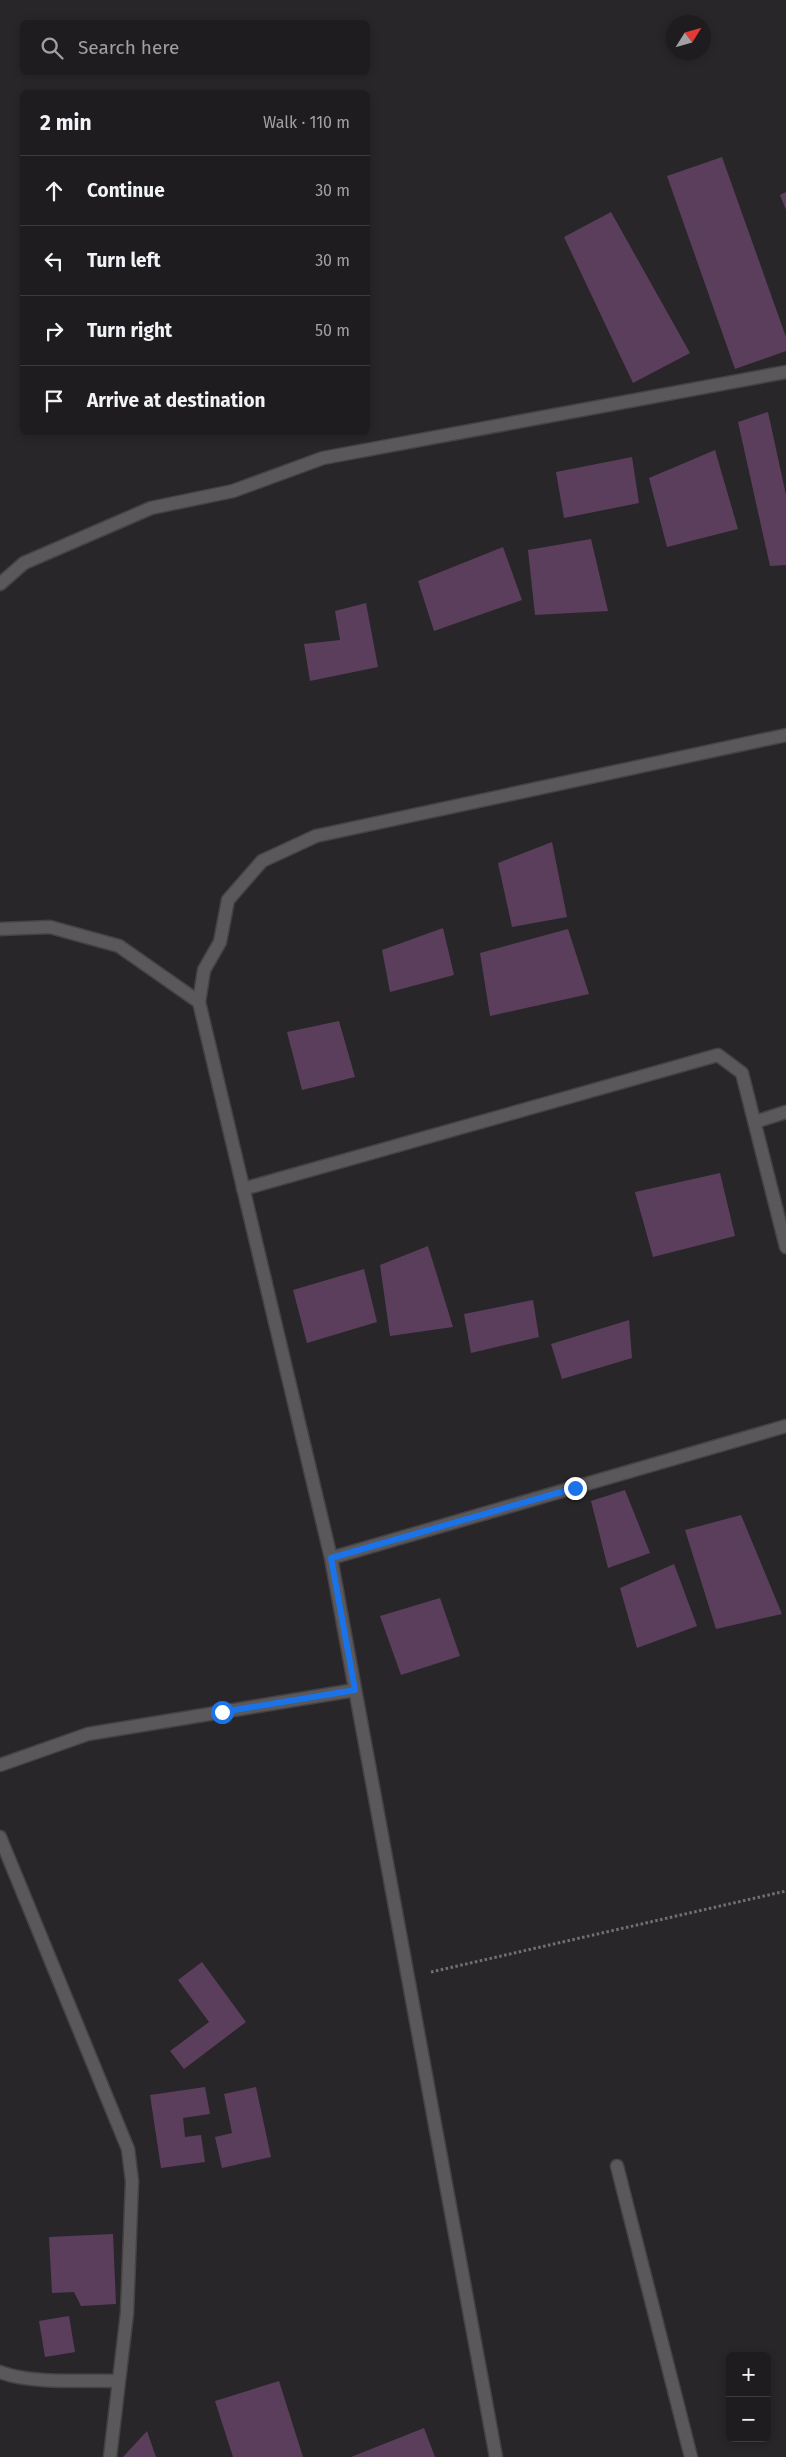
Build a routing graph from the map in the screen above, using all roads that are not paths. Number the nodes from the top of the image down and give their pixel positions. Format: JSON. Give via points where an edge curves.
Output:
{"nodes":[{"id":1,"x":786,"y":372,"type":"edge"},
{"id":2,"x":0,"y":584,"type":"edge"},
{"id":3,"x":786,"y":735,"type":"edge"},
{"id":4,"x":0,"y":929,"type":"edge"},
{"id":5,"x":199,"y":1002,"type":"junction"},
{"id":6,"x":786,"y":1112,"type":"edge"},
{"id":7,"x":754,"y":1122,"type":"junction"},
{"id":8,"x":243,"y":1189,"type":"junction"},
{"id":9,"x":786,"y":1247,"type":"edge"},
{"id":10,"x":786,"y":1426,"type":"edge"},
{"id":11,"x":331,"y":1558,"type":"junction"},
{"id":12,"x":355,"y":1690,"type":"junction"},
{"id":13,"x":0,"y":1765,"type":"edge"},
{"id":14,"x":0,"y":1837,"type":"edge"},
{"id":15,"x":617,"y":2166,"type":"dead end"},
{"id":16,"x":0,"y":2372,"type":"edge"},
{"id":17,"x":118,"y":2381,"type":"junction"},
{"id":18,"x":110,"y":2457,"type":"edge"},
{"id":19,"x":496,"y":2457,"type":"edge"},
{"id":20,"x":691,"y":2457,"type":"edge"}],
"edges":[{"from":1,"to":2,"type":"street","via":[[323,458],[233,491],[151,508],[24,563]]},
{"from":3,"to":5,"type":"street","via":[[316,836],[262,860],[228,900],[220,942],[204,970]]},
{"from":4,"to":5,"type":"street","via":[[50,927],[119,946]]},
{"from":5,"to":8,"type":"street"},
{"from":6,"to":7,"type":"street"},
{"from":7,"to":8,"type":"street","via":[[742,1073],[718,1055]]},
{"from":7,"to":9,"type":"street"},
{"from":8,"to":11,"type":"street"},
{"from":10,"to":11,"type":"street"},
{"from":11,"to":12,"type":"street"},
{"from":12,"to":13,"type":"street","via":[[88,1734]]},
{"from":12,"to":19,"type":"street"},
{"from":14,"to":17,"type":"street","via":[[128,2149],[132,2181],[127,2313]]},
{"from":15,"to":20,"type":"street"},
{"from":16,"to":17,"type":"street","via":[[31,2378]]},
{"from":17,"to":18,"type":"street"}]}
